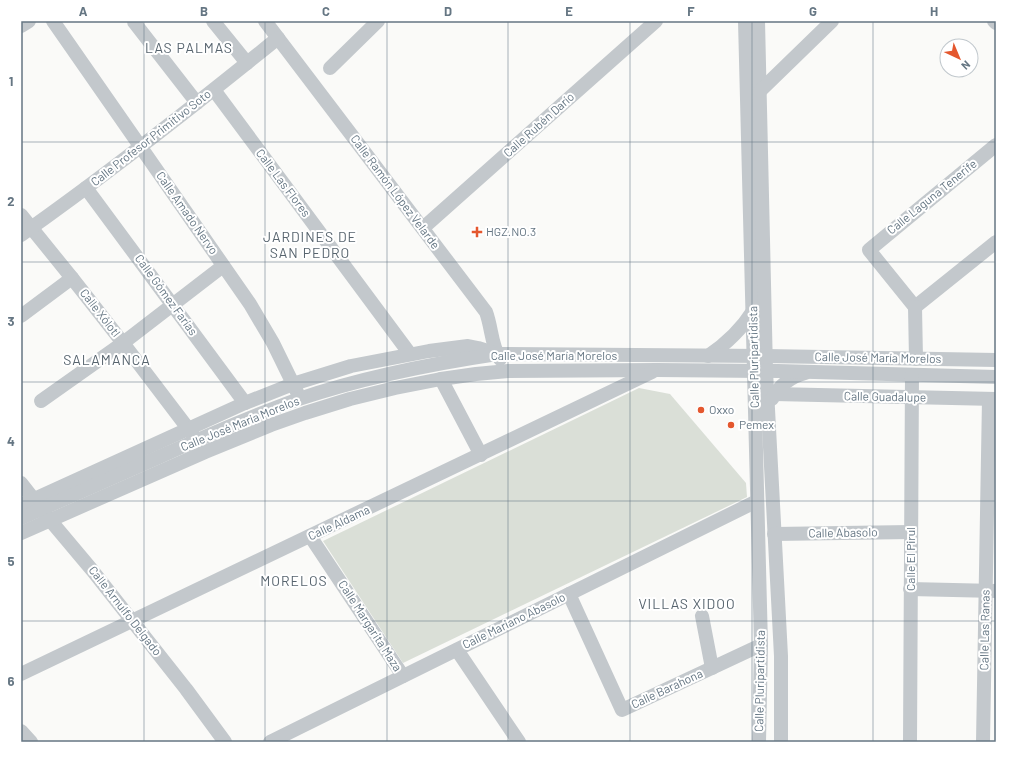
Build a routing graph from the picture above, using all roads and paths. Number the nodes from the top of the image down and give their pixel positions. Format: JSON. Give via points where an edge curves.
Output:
{"nodes":[{"id":1,"x":29,"y":21,"type":"edge"},
{"id":2,"x":53,"y":21,"type":"edge"},
{"id":3,"x":136,"y":21,"type":"edge"},
{"id":4,"x":213,"y":21,"type":"edge"},
{"id":5,"x":265,"y":21,"type":"edge"},
{"id":6,"x":378,"y":21,"type":"edge"},
{"id":7,"x":656,"y":21,"type":"edge"},
{"id":8,"x":745,"y":21,"type":"edge"},
{"id":9,"x":758,"y":21,"type":"edge"},
{"id":10,"x":832,"y":21,"type":"edge"},
{"id":11,"x":21,"y":26,"type":"edge"},
{"id":12,"x":278,"y":38,"type":"junction"},
{"id":13,"x":246,"y":64,"type":"junction"},
{"id":14,"x":330,"y":68,"type":"dead end"},
{"id":15,"x":214,"y":90,"type":"junction"},
{"id":16,"x":760,"y":91,"type":"junction"},
{"id":17,"x":197,"y":103,"type":"junction"},
{"id":18,"x":996,"y":145,"type":"edge"},
{"id":19,"x":140,"y":146,"type":"junction"},
{"id":20,"x":86,"y":188,"type":"junction"},
{"id":21,"x":21,"y":215,"type":"edge"},
{"id":22,"x":423,"y":228,"type":"junction"},
{"id":23,"x":26,"y":232,"type":"edge"},
{"id":24,"x":996,"y":242,"type":"edge"},
{"id":25,"x":223,"y":266,"type":"junction"},
{"id":26,"x":72,"y":278,"type":"junction"},
{"id":27,"x":173,"y":305,"type":"junction"},
{"id":28,"x":915,"y":307,"type":"junction"},
{"id":29,"x":753,"y":312,"type":"junction"},
{"id":30,"x":21,"y":316,"type":"edge"},
{"id":31,"x":123,"y":343,"type":"junction"},
{"id":32,"x":410,"y":354,"type":"junction"},
{"id":33,"x":497,"y":354,"type":"junction"},
{"id":34,"x":708,"y":356,"type":"junction"},
{"id":35,"x":760,"y":356,"type":"junction"},
{"id":36,"x":916,"y":359,"type":"junction"},
{"id":37,"x":996,"y":360,"type":"edge"},
{"id":38,"x":657,"y":370,"type":"junction"},
{"id":39,"x":508,"y":371,"type":"junction"},
{"id":40,"x":760,"y":371,"type":"junction"},
{"id":41,"x":808,"y":372,"type":"junction"},
{"id":42,"x":912,"y":375,"type":"junction"},
{"id":43,"x":996,"y":378,"type":"edge"},
{"id":44,"x":441,"y":379,"type":"junction"},
{"id":45,"x":293,"y":384,"type":"junction"},
{"id":46,"x":911,"y":397,"type":"junction"},
{"id":47,"x":300,"y":399,"type":"junction"},
{"id":48,"x":993,"y":399,"type":"edge"},
{"id":49,"x":771,"y":400,"type":"junction"},
{"id":50,"x":41,"y":401,"type":"dead end"},
{"id":51,"x":245,"y":403,"type":"junction"},
{"id":52,"x":306,"y":413,"type":"junction"},
{"id":53,"x":188,"y":428,"type":"junction"},
{"id":54,"x":196,"y":440,"type":"junction"},
{"id":55,"x":205,"y":452,"type":"junction"},
{"id":56,"x":481,"y":455,"type":"junction"},
{"id":57,"x":129,"y":463,"type":"junction"},
{"id":58,"x":21,"y":483,"type":"edge"},
{"id":59,"x":758,"y":501,"type":"junction"},
{"id":60,"x":32,"y":504,"type":"edge"},
{"id":61,"x":21,"y":518,"type":"edge"},
{"id":62,"x":50,"y":520,"type":"junction"},
{"id":63,"x":911,"y":532,"type":"junction"},
{"id":64,"x":21,"y":533,"type":"edge"},
{"id":65,"x":774,"y":534,"type":"junction"},
{"id":66,"x":310,"y":536,"type":"junction"},
{"id":67,"x":910,"y":589,"type":"junction"},
{"id":68,"x":991,"y":591,"type":"edge"},
{"id":69,"x":569,"y":594,"type":"junction"},
{"id":70,"x":702,"y":616,"type":"dead end"},
{"id":71,"x":133,"y":621,"type":"junction"},
{"id":72,"x":761,"y":645,"type":"junction"},
{"id":73,"x":457,"y":650,"type":"junction"},
{"id":74,"x":712,"y":668,"type":"junction"},
{"id":75,"x":21,"y":674,"type":"edge"},
{"id":76,"x":403,"y":676,"type":"junction"},
{"id":77,"x":21,"y":731,"type":"edge"},
{"id":78,"x":755,"y":740,"type":"edge"},
{"id":79,"x":30,"y":742,"type":"edge"},
{"id":80,"x":225,"y":742,"type":"edge"},
{"id":81,"x":270,"y":742,"type":"edge"},
{"id":82,"x":519,"y":742,"type":"edge"},
{"id":83,"x":781,"y":742,"type":"edge"},
{"id":84,"x":910,"y":742,"type":"edge"},
{"id":85,"x":983,"y":742,"type":"edge"}],
"edges":[{"from":1,"to":11,"type":"street"},
{"from":2,"to":19,"type":"street","name":"Calle Amado Nervo"},
{"from":3,"to":17,"type":"street","via":[[134,22]]},
{"from":4,"to":13,"type":"street"},
{"from":5,"to":12,"type":"street","name":"Calle Ramón López Velarde"},
{"from":6,"to":14,"type":"street"},
{"from":7,"to":22,"type":"street","name":"Calle Rubén Darío"},
{"from":8,"to":29,"type":"street","name":"Calle Pluripartidista"},
{"from":9,"to":16,"type":"street","name":"Calle Pluripartidista"},
{"from":10,"to":16,"type":"street"},
{"from":12,"to":13,"type":"street","name":"Calle Profesor Primitivo Soto"},
{"from":12,"to":22,"type":"street","name":"Calle Ramón López Velarde"},
{"from":13,"to":15,"type":"street","name":"Calle Profesor Primitivo Soto"},
{"from":15,"to":17,"type":"street","name":"Calle Profesor Primitivo Soto"},
{"from":15,"to":32,"type":"street","name":"Calle Las Flores"},
{"from":16,"to":35,"type":"street","name":"Calle Pluripartidista"},
{"from":17,"to":19,"type":"street","name":"Calle Profesor Primitivo Soto"},
{"from":18,"to":28,"type":"street","name":"Calle Laguna Tenerife","via":[[869,250]]},
{"from":19,"to":20,"type":"street","name":"Calle Profesor Primitivo Soto"},
{"from":19,"to":25,"type":"street","name":"Calle Amado Nervo"},
{"from":20,"to":23,"type":"street","name":"Calle Profesor Primitivo Soto"},
{"from":20,"to":27,"type":"street","name":"Calle Gómez Farías"},
{"from":21,"to":23,"type":"street","name":"Calle Xólotl"},
{"from":22,"to":33,"type":"street","name":"Calle Ramón López Velarde","via":[[486,312]]},
{"from":23,"to":26,"type":"street","name":"Calle Xólotl"},
{"from":24,"to":28,"type":"street"},
{"from":25,"to":27,"type":"street"},
{"from":25,"to":45,"type":"street","name":"Calle Amado Nervo","via":[[266,330]]},
{"from":26,"to":30,"type":"street"},
{"from":26,"to":31,"type":"street","name":"Calle Xólotl"},
{"from":27,"to":31,"type":"street"},
{"from":27,"to":51,"type":"street","name":"Calle Gómez Farías"},
{"from":28,"to":36,"type":"street"},
{"from":29,"to":34,"type":"street","via":[[733,336]]},
{"from":29,"to":35,"type":"street","name":"Calle Pluripartidista"},
{"from":31,"to":50,"type":"street"},
{"from":31,"to":53,"type":"street","name":"Calle Xólotl"},
{"from":32,"to":33,"type":"street","via":[[468,346]]},
{"from":32,"to":45,"type":"street","via":[[351,366]]},
{"from":33,"to":34,"type":"street","name":"Calle José María Morelos"},
{"from":33,"to":39,"type":"street","name":"Calle Ramón López Velarde"},
{"from":33,"to":47,"type":"street","name":"Calle José María Morelos","via":[[397,372]]},
{"from":34,"to":35,"type":"street","name":"Calle José María Morelos"},
{"from":35,"to":36,"type":"street","name":"Calle José María Morelos"},
{"from":35,"to":40,"type":"street","name":"Calle Pluripartidista"},
{"from":36,"to":37,"type":"street","name":"Calle José María Morelos"},
{"from":38,"to":39,"type":"street","name":"Calle José María Morelos"},
{"from":38,"to":40,"type":"street","name":"Calle José María Morelos"},
{"from":38,"to":56,"type":"street","name":"Calle Aldama"},
{"from":39,"to":44,"type":"street","name":"Calle José María Morelos"},
{"from":40,"to":41,"type":"street","name":"Calle José María Morelos"},
{"from":40,"to":49,"type":"street","name":"Calle Pluripartidista"},
{"from":40,"to":59,"type":"street","name":"Calle Pluripartidista"},
{"from":41,"to":42,"type":"street","name":"Calle José María Morelos"},
{"from":41,"to":49,"type":"street","via":[[785,382]]},
{"from":42,"to":43,"type":"street","name":"Calle José María Morelos"},
{"from":42,"to":46,"type":"street","name":"Calle El Pirul"},
{"from":44,"to":52,"type":"street","name":"Calle José María Morelos","via":[[350,399]]},
{"from":44,"to":56,"type":"street"},
{"from":45,"to":47,"type":"street","name":"Calle Amado Nervo"},
{"from":45,"to":51,"type":"street"},
{"from":46,"to":48,"type":"street","name":"Calle Guadalupe"},
{"from":46,"to":49,"type":"street","name":"Calle Guadalupe"},
{"from":46,"to":63,"type":"street","name":"Calle El Pirul"},
{"from":47,"to":52,"type":"street","name":"Calle Amado Nervo"},
{"from":47,"to":54,"type":"street","name":"Calle José María Morelos"},
{"from":48,"to":68,"type":"street","name":"Calle Las Ranas"},
{"from":49,"to":65,"type":"street","name":"Calle Pluripartidista"},
{"from":51,"to":53,"type":"street"},
{"from":52,"to":55,"type":"street","name":"Calle José María Morelos"},
{"from":53,"to":54,"type":"street","name":"Calle Xólotl"},
{"from":53,"to":57,"type":"street"},
{"from":54,"to":55,"type":"street","name":"Calle Xólotl"},
{"from":54,"to":57,"type":"street","name":"Calle José María Morelos"},
{"from":55,"to":62,"type":"street","name":"Calle José María Morelos"},
{"from":56,"to":66,"type":"street","name":"Calle Aldama"},
{"from":57,"to":60,"type":"street"},
{"from":58,"to":60,"type":"street","name":"Calle Arnulfo Delgado"},
{"from":59,"to":69,"type":"street","name":"Calle Mariano Abasolo"},
{"from":59,"to":72,"type":"street","name":"Calle Pluripartidista"},
{"from":60,"to":61,"type":"street"},
{"from":60,"to":62,"type":"street","name":"Calle Arnulfo Delgado"},
{"from":62,"to":64,"type":"street","name":"Calle José María Morelos"},
{"from":62,"to":71,"type":"street","name":"Calle Arnulfo Delgado"},
{"from":63,"to":65,"type":"street","name":"Calle Abasolo"},
{"from":63,"to":67,"type":"street","name":"Calle El Pirul"},
{"from":65,"to":83,"type":"street","name":"Calle Pluripartidista"},
{"from":66,"to":71,"type":"street","name":"Calle Aldama"},
{"from":66,"to":76,"type":"street","name":"Calle Margarita Maza"},
{"from":67,"to":68,"type":"street"},
{"from":67,"to":84,"type":"street","name":"Calle El Pirul"},
{"from":68,"to":85,"type":"street","name":"Calle Las Ranas"},
{"from":69,"to":73,"type":"street","name":"Calle Mariano Abasolo"},
{"from":69,"to":74,"type":"street","name":"Calle Barahona","via":[[622,710]]},
{"from":70,"to":74,"type":"street"},
{"from":71,"to":75,"type":"street","name":"Calle Aldama"},
{"from":71,"to":80,"type":"street","name":"Calle Arnulfo Delgado"},
{"from":72,"to":74,"type":"street","name":"Calle Barahona"},
{"from":72,"to":78,"type":"street","name":"Calle Pluripartidista"},
{"from":73,"to":76,"type":"street","name":"Calle Mariano Abasolo"},
{"from":73,"to":82,"type":"street"},
{"from":76,"to":81,"type":"street","name":"Calle Mariano Abasolo"},
{"from":77,"to":79,"type":"street"}]}
